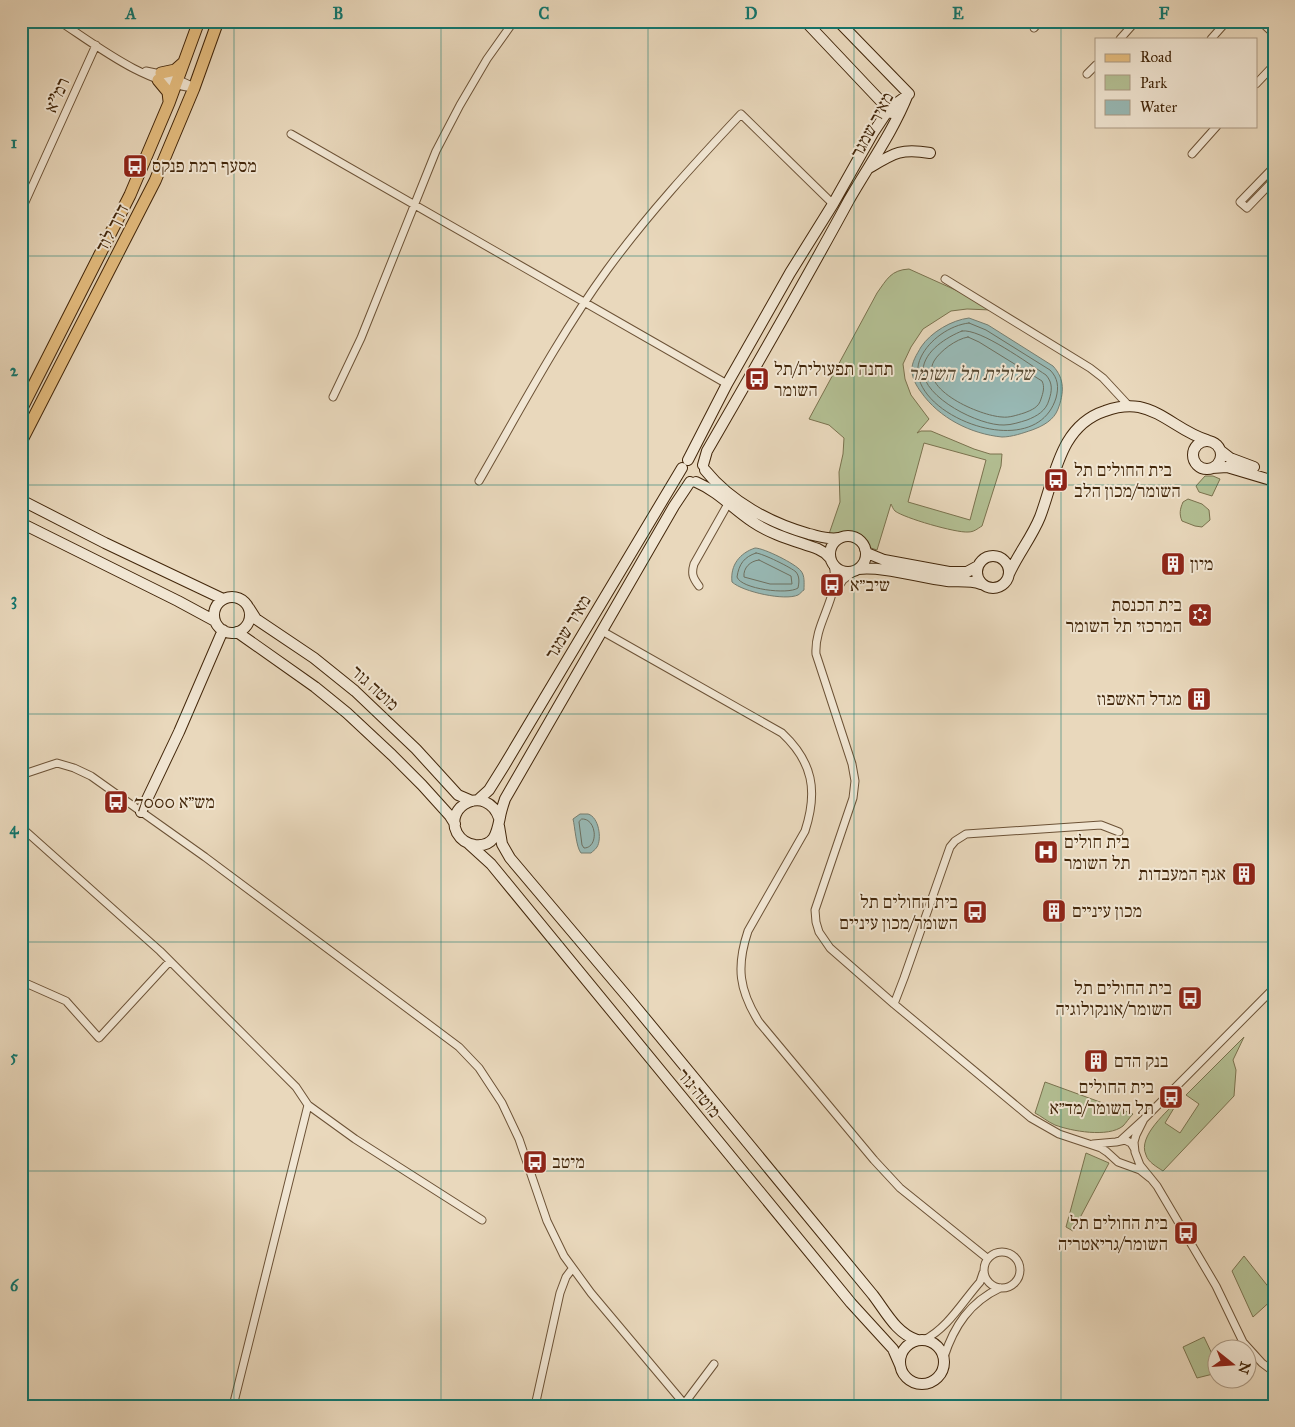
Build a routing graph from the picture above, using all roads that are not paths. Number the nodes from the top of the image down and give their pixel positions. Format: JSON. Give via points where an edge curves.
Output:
{"nodes":[{"id":1,"x":59,"y":21,"type":"edge"},
{"id":2,"x":199,"y":21,"type":"edge"},
{"id":3,"x":218,"y":21,"type":"edge"},
{"id":4,"x":514,"y":21,"type":"edge"},
{"id":5,"x":806,"y":21,"type":"edge"},
{"id":6,"x":838,"y":21,"type":"edge"},
{"id":7,"x":1040,"y":21,"type":"edge"},
{"id":8,"x":1136,"y":21,"type":"edge"},
{"id":9,"x":1227,"y":21,"type":"edge"},
{"id":10,"x":1260,"y":21,"type":"edge"},
{"id":11,"x":1034,"y":28,"type":"dead end"},
{"id":12,"x":1274,"y":34,"type":"edge"},
{"id":13,"x":1121,"y":38,"type":"edge"},
{"id":14,"x":1212,"y":38,"type":"edge"},
{"id":15,"x":96,"y":45,"type":"junction"},
{"id":16,"x":185,"y":61,"type":"junction"},
{"id":17,"x":1274,"y":65,"type":"edge"},
{"id":18,"x":1095,"y":66,"type":"edge"},
{"id":19,"x":1087,"y":74,"type":"dead end"},
{"id":20,"x":160,"y":77,"type":"junction"},
{"id":21,"x":1258,"y":82,"type":"edge"},
{"id":22,"x":177,"y":83,"type":"junction"},
{"id":23,"x":194,"y":88,"type":"junction"},
{"id":24,"x":909,"y":94,"type":"junction"},
{"id":25,"x":169,"y":103,"type":"junction"},
{"id":26,"x":889,"y":109,"type":"junction"},
{"id":27,"x":898,"y":119,"type":"junction"},
{"id":28,"x":1216,"y":128,"type":"edge"},
{"id":29,"x":291,"y":134,"type":"dead end"},
{"id":30,"x":930,"y":153,"type":"dead end"},
{"id":31,"x":1192,"y":154,"type":"dead end"},
{"id":32,"x":1274,"y":166,"type":"edge"},
{"id":33,"x":866,"y":170,"type":"junction"},
{"id":34,"x":1274,"y":180,"type":"edge"},
{"id":35,"x":413,"y":204,"type":"junction"},
{"id":36,"x":832,"y":204,"type":"junction"},
{"id":37,"x":21,"y":212,"type":"edge"},
{"id":38,"x":790,"y":273,"type":"junction"},
{"id":39,"x":945,"y":279,"type":"dead end"},
{"id":40,"x":805,"y":281,"type":"junction"},
{"id":41,"x":585,"y":302,"type":"junction"},
{"id":42,"x":727,"y":384,"type":"junction"},
{"id":43,"x":333,"y":398,"type":"dead end"},
{"id":44,"x":1129,"y":406,"type":"junction"},
{"id":45,"x":21,"y":410,"type":"edge"},
{"id":46,"x":1169,"y":420,"type":"junction"},
{"id":47,"x":1207,"y":440,"type":"junction"},
{"id":48,"x":21,"y":442,"type":"edge"},
{"id":49,"x":1221,"y":452,"type":"junction"},
{"id":50,"x":1193,"y":459,"type":"junction"},
{"id":51,"x":685,"y":464,"type":"junction"},
{"id":52,"x":704,"y":467,"type":"junction"},
{"id":53,"x":1212,"y":468,"type":"junction"},
{"id":54,"x":1274,"y":474,"type":"edge"},
{"id":55,"x":479,"y":481,"type":"dead end"},
{"id":56,"x":1274,"y":481,"type":"edge"},
{"id":57,"x":693,"y":482,"type":"junction"},
{"id":58,"x":21,"y":500,"type":"edge"},
{"id":59,"x":729,"y":502,"type":"junction"},
{"id":60,"x":21,"y":523,"type":"edge"},
{"id":61,"x":839,"y":538,"type":"junction"},
{"id":62,"x":1024,"y":546,"type":"junction"},
{"id":63,"x":865,"y":549,"type":"junction"},
{"id":64,"x":999,"y":557,"type":"junction"},
{"id":65,"x":831,"y":561,"type":"junction"},
{"id":66,"x":978,"y":566,"type":"junction"},
{"id":67,"x":857,"y":570,"type":"junction"},
{"id":68,"x":1010,"y":574,"type":"junction"},
{"id":69,"x":981,"y":584,"type":"junction"},
{"id":70,"x":699,"y":586,"type":"dead end"},
{"id":71,"x":832,"y":596,"type":"junction"},
{"id":72,"x":223,"y":599,"type":"junction"},
{"id":73,"x":249,"y":608,"type":"junction"},
{"id":74,"x":215,"y":621,"type":"junction"},
{"id":75,"x":223,"y":630,"type":"junction"},
{"id":76,"x":602,"y":631,"type":"junction"},
{"id":77,"x":237,"y":632,"type":"junction"},
{"id":78,"x":21,"y":775,"type":"edge"},
{"id":79,"x":475,"y":800,"type":"junction"},
{"id":80,"x":141,"y":812,"type":"junction"},
{"id":81,"x":499,"y":822,"type":"junction"},
{"id":82,"x":455,"y":824,"type":"junction"},
{"id":83,"x":21,"y":827,"type":"edge"},
{"id":84,"x":1119,"y":832,"type":"dead end"},
{"id":85,"x":469,"y":844,"type":"junction"},
{"id":86,"x":170,"y":961,"type":"junction"},
{"id":87,"x":21,"y":981,"type":"edge"},
{"id":88,"x":1274,"y":988,"type":"edge"},
{"id":89,"x":894,"y":1004,"type":"junction"},
{"id":90,"x":308,"y":1105,"type":"junction"},
{"id":91,"x":1144,"y":1119,"type":"junction"},
{"id":92,"x":1119,"y":1141,"type":"junction"},
{"id":93,"x":1092,"y":1144,"type":"junction"},
{"id":94,"x":1135,"y":1150,"type":"junction"},
{"id":95,"x":1114,"y":1159,"type":"junction"},
{"id":96,"x":1123,"y":1163,"type":"junction"},
{"id":97,"x":1150,"y":1178,"type":"junction"},
{"id":98,"x":482,"y":1220,"type":"dead end"},
{"id":99,"x":987,"y":1258,"type":"junction"},
{"id":100,"x":572,"y":1270,"type":"junction"},
{"id":101,"x":984,"y":1273,"type":"junction"},
{"id":102,"x":1000,"y":1288,"type":"junction"},
{"id":103,"x":921,"y":1340,"type":"junction"},
{"id":104,"x":944,"y":1357,"type":"junction"},
{"id":105,"x":714,"y":1364,"type":"dead end"},
{"id":106,"x":900,"y":1365,"type":"junction"},
{"id":107,"x":1274,"y":1372,"type":"edge"},
{"id":108,"x":685,"y":1405,"type":"edge"},
{"id":109,"x":234,"y":1406,"type":"edge"},
{"id":110,"x":535,"y":1406,"type":"edge"}],
"edges":[{"from":1,"to":15,"type":"street"},
{"from":2,"to":16,"type":"main road","name":"דרך לוד"},
{"from":3,"to":23,"type":"main road","name":"דרך לוד"},
{"from":4,"to":35,"type":"street","via":[[460,105]]},
{"from":5,"to":26,"type":"street"},
{"from":6,"to":24,"type":"street"},
{"from":7,"to":11,"type":"street"},
{"from":8,"to":13,"type":"street"},
{"from":9,"to":14,"type":"street"},
{"from":10,"to":12,"type":"street"},
{"from":15,"to":20,"type":"street","via":[[131,66]]},
{"from":15,"to":37,"type":"street","name":"רמ\"א"},
{"from":16,"to":20,"type":"main road"},
{"from":16,"to":22,"type":"main road","name":"דרך לוד"},
{"from":17,"to":21,"type":"street"},
{"from":18,"to":19,"type":"street"},
{"from":20,"to":22,"type":"street"},
{"from":20,"to":25,"type":"main road","via":[[168,92]]},
{"from":22,"to":23,"type":"street"},
{"from":22,"to":25,"type":"main road","name":"דרך לוד"},
{"from":23,"to":48,"type":"main road","name":"דרך לוד","via":[[155,181]]},
{"from":24,"to":26,"type":"street","name":"מאיר שמגר"},
{"from":24,"to":27,"type":"street","name":"מאיר שמגר"},
{"from":25,"to":45,"type":"main road","name":"דרך לוד","via":[[130,195]]},
{"from":26,"to":27,"type":"street"},
{"from":26,"to":36,"type":"street","name":"מאיר שמגר"},
{"from":27,"to":33,"type":"street","name":"מאיר שמגר"},
{"from":28,"to":31,"type":"street"},
{"from":29,"to":35,"type":"street"},
{"from":30,"to":33,"type":"street","via":[[903,151]]},
{"from":32,"to":34,"type":"street","via":[[1240,202],[1247,208]]},
{"from":33,"to":40,"type":"street","name":"מאיר שמגר"},
{"from":35,"to":41,"type":"street"},
{"from":35,"to":43,"type":"street","via":[[361,338]]},
{"from":36,"to":38,"type":"street","name":"מאיר שמגר"},
{"from":36,"to":41,"type":"street","via":[[741,114],[655,207]]},
{"from":38,"to":40,"type":"street"},
{"from":38,"to":42,"type":"street","name":"מאיר שמגר"},
{"from":39,"to":44,"type":"street","via":[[1090,368]]},
{"from":40,"to":52,"type":"street","name":"מאיר שמגר","via":[[707,451]]},
{"from":41,"to":42,"type":"street"},
{"from":41,"to":55,"type":"street"},
{"from":42,"to":51,"type":"street","name":"מאיר שמגר"},
{"from":44,"to":46,"type":"street","via":[[1152,411]]},
{"from":44,"to":62,"type":"street","via":[[1092,417],[1070,439],[1058,459],[1036,525]]},
{"from":46,"to":47,"type":"street"},
{"from":46,"to":50,"type":"street","via":[[1186,438]]},
{"from":47,"to":49,"type":"street","via":[[1216,444]]},
{"from":47,"to":50,"type":"street","via":[[1195,446]]},
{"from":49,"to":53,"type":"street","via":[[1219,461]]},
{"from":49,"to":54,"type":"street","via":[[1243,464]]},
{"from":50,"to":53,"type":"street","via":[[1199,466]]},
{"from":51,"to":52,"type":"street","via":[[695,459]]},
{"from":51,"to":57,"type":"street","via":[[685,478]]},
{"from":51,"to":79,"type":"street","name":"מאיר שמגר","via":[[504,766],[489,790]]},
{"from":52,"to":57,"type":"street","via":[[703,478]]},
{"from":52,"to":61,"type":"street","via":[[718,484],[770,521],[823,538]]},
{"from":53,"to":56,"type":"street","via":[[1227,467]]},
{"from":57,"to":59,"type":"street","via":[[710,488]]},
{"from":57,"to":76,"type":"street","name":"מאיר שמגר","via":[[674,506]]},
{"from":58,"to":72,"type":"street"},
{"from":59,"to":65,"type":"street","via":[[753,522],[818,549]]},
{"from":59,"to":70,"type":"street","via":[[694,564],[693,578]]},
{"from":60,"to":74,"type":"street"},
{"from":61,"to":63,"type":"street","via":[[854,537]]},
{"from":61,"to":65,"type":"street","via":[[830,548]]},
{"from":62,"to":64,"type":"street"},
{"from":62,"to":68,"type":"street"},
{"from":63,"to":66,"type":"street","via":[[884,560],[949,572],[967,572]]},
{"from":63,"to":67,"type":"street","via":[[865,560]]},
{"from":64,"to":66,"type":"street","via":[[988,556]]},
{"from":64,"to":68,"type":"street","via":[[1007,563]]},
{"from":65,"to":67,"type":"street","via":[[836,568],[846,572]]},
{"from":65,"to":71,"type":"street","via":[[835,581]]},
{"from":66,"to":69,"type":"street"},
{"from":67,"to":69,"type":"street","via":[[872,569]]},
{"from":67,"to":71,"type":"street","via":[[843,580]]},
{"from":68,"to":69,"type":"street","via":[[1006,583],[998,588]]},
{"from":71,"to":89,"type":"street","via":[[818,637],[816,654],[855,781],[818,899],[816,922],[830,948]]},
{"from":72,"to":73,"type":"street","via":[[234,596]]},
{"from":72,"to":74,"type":"street","via":[[214,610]]},
{"from":73,"to":77,"type":"street","via":[[250,618],[246,626]]},
{"from":73,"to":79,"type":"street","name":"מוטה גור","via":[[256,619],[314,658],[355,691],[416,749],[458,795]]},
{"from":74,"to":75,"type":"street"},
{"from":75,"to":77,"type":"street"},
{"from":75,"to":80,"type":"street","via":[[180,732]]},
{"from":76,"to":81,"type":"street","name":"מאיר שמגר","via":[[505,799]]},
{"from":76,"to":99,"type":"street","via":[[782,733],[802,756],[811,781],[813,798],[810,814],[805,831],[742,947],[740,977],[744,993],[759,1022],[874,1160],[900,1188]]},
{"from":77,"to":82,"type":"street","name":"מוטה גור","via":[[347,713],[416,779]]},
{"from":78,"to":80,"type":"street","via":[[57,763],[74,768],[91,776]]},
{"from":79,"to":81,"type":"street","via":[[492,805]]},
{"from":79,"to":82,"type":"street","via":[[460,807]]},
{"from":80,"to":100,"type":"street","via":[[434,1027],[479,1068],[515,1130],[548,1221]]},
{"from":81,"to":85,"type":"street","via":[[497,833],[486,844]]},
{"from":81,"to":103,"type":"street","name":"מוטה גור","via":[[502,844],[510,858],[899,1329],[908,1337]]},
{"from":82,"to":85,"type":"street","via":[[458,836]]},
{"from":83,"to":86,"type":"street"},
{"from":84,"to":89,"type":"street","via":[[1100,825],[960,837],[950,847]]},
{"from":85,"to":106,"type":"street","name":"מוטה גור","via":[[491,864],[851,1303],[893,1349]]},
{"from":86,"to":87,"type":"street","via":[[99,1038],[66,1000]]},
{"from":86,"to":90,"type":"street","via":[[296,1086]]},
{"from":88,"to":91,"type":"street"},
{"from":89,"to":93,"type":"street","via":[[1030,1118],[1059,1134]]},
{"from":90,"to":98,"type":"street"},
{"from":90,"to":109,"type":"street"},
{"from":91,"to":92,"type":"street"},
{"from":91,"to":94,"type":"street","via":[[1136,1135]]},
{"from":92,"to":93,"type":"street"},
{"from":92,"to":94,"type":"street","via":[[1128,1141]]},
{"from":92,"to":95,"type":"street","via":[[1112,1151]]},
{"from":93,"to":95,"type":"street"},
{"from":94,"to":96,"type":"street","via":[[1130,1161]]},
{"from":94,"to":97,"type":"street","via":[[1140,1165]]},
{"from":95,"to":96,"type":"street"},
{"from":96,"to":97,"type":"street"},
{"from":97,"to":107,"type":"street","via":[[1216,1286],[1243,1342]]},
{"from":99,"to":101,"type":"street"},
{"from":99,"to":102,"type":"street","via":[[1004,1252],[1011,1254],[1019,1263],[1016,1282]]},
{"from":100,"to":108,"type":"street"},
{"from":100,"to":110,"type":"street","via":[[560,1293]]},
{"from":101,"to":102,"type":"street","via":[[988,1283]]},
{"from":101,"to":103,"type":"street","via":[[944,1325]]},
{"from":102,"to":104,"type":"street","via":[[986,1294],[964,1316]]},
{"from":103,"to":104,"type":"street","name":"מוטה גור","via":[[934,1342]]},
{"from":103,"to":106,"type":"street","via":[[905,1348]]},
{"from":104,"to":106,"type":"street","name":"מוטה גור","via":[[943,1370],[927,1384],[909,1380]]},
{"from":105,"to":108,"type":"street"}]}
